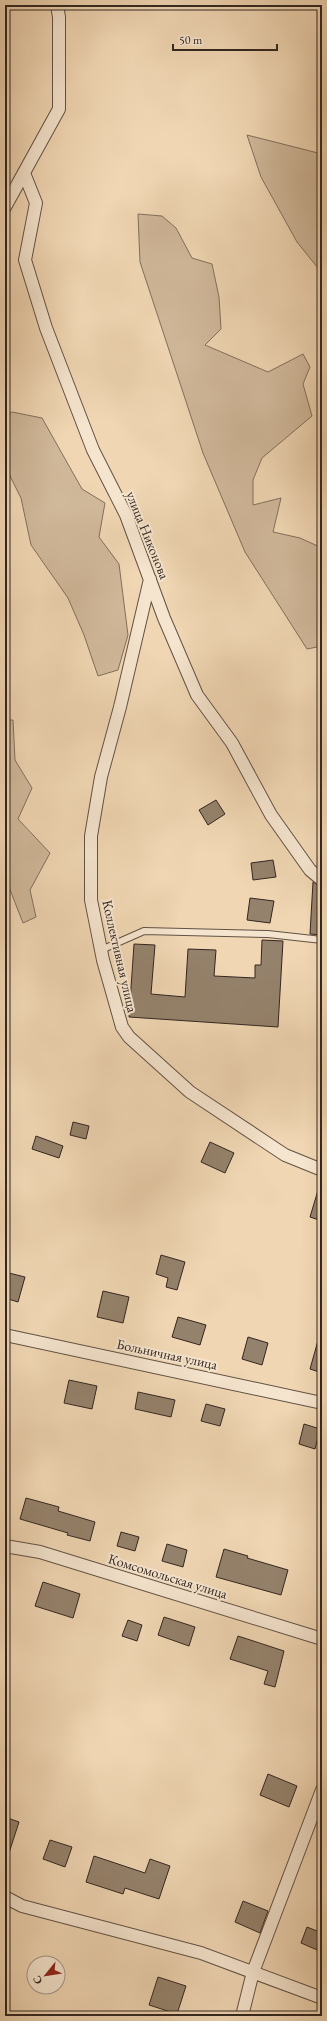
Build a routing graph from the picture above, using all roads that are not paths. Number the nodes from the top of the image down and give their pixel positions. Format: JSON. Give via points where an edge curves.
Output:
{"nodes":[{"id":1,"x":57,"y":5,"type":"edge"},
{"id":2,"x":24,"y":173,"type":"junction"},
{"id":3,"x":5,"y":207,"type":"edge"},
{"id":4,"x":150,"y":579,"type":"junction"},
{"id":5,"x":322,"y":880,"type":"edge"},
{"id":6,"x":322,"y":940,"type":"edge"},
{"id":7,"x":101,"y":950,"type":"junction"},
{"id":8,"x":322,"y":1170,"type":"edge"},
{"id":9,"x":5,"y":1335,"type":"edge"},
{"id":10,"x":322,"y":1404,"type":"edge"},
{"id":11,"x":5,"y":1546,"type":"edge"},
{"id":12,"x":322,"y":1639,"type":"edge"},
{"id":13,"x":322,"y":1790,"type":"edge"},
{"id":14,"x":5,"y":1897,"type":"edge"},
{"id":15,"x":253,"y":1972,"type":"junction"},
{"id":16,"x":322,"y":1998,"type":"edge"},
{"id":17,"x":242,"y":2016,"type":"edge"}],
"edges":[{"from":1,"to":2,"type":"street","via":[[59,109]]},
{"from":2,"to":3,"type":"street"},
{"from":2,"to":4,"type":"street","name":"улица Никонова","via":[[36,203],[25,260],[46,328],[93,450],[126,515]]},
{"from":4,"to":5,"type":"street","name":"улица Никонова","via":[[197,695],[232,743],[271,815],[310,870]]},
{"from":4,"to":7,"type":"street","name":"Коллективная улица","via":[[101,777],[91,836],[91,900]]},
{"from":6,"to":7,"type":"lane","via":[[268,934],[144,931]]},
{"from":7,"to":8,"type":"street","name":"Коллективная улица","via":[[122,1027],[129,1037],[190,1092],[285,1155]]},
{"from":9,"to":10,"type":"street","name":"Больничная улица"},
{"from":11,"to":12,"type":"street","name":"Комсомольская улица","via":[[40,1552]]},
{"from":13,"to":15,"type":"street"},
{"from":14,"to":15,"type":"street","via":[[22,1906],[201,1952]]},
{"from":15,"to":16,"type":"street"},
{"from":15,"to":17,"type":"street"}]}
